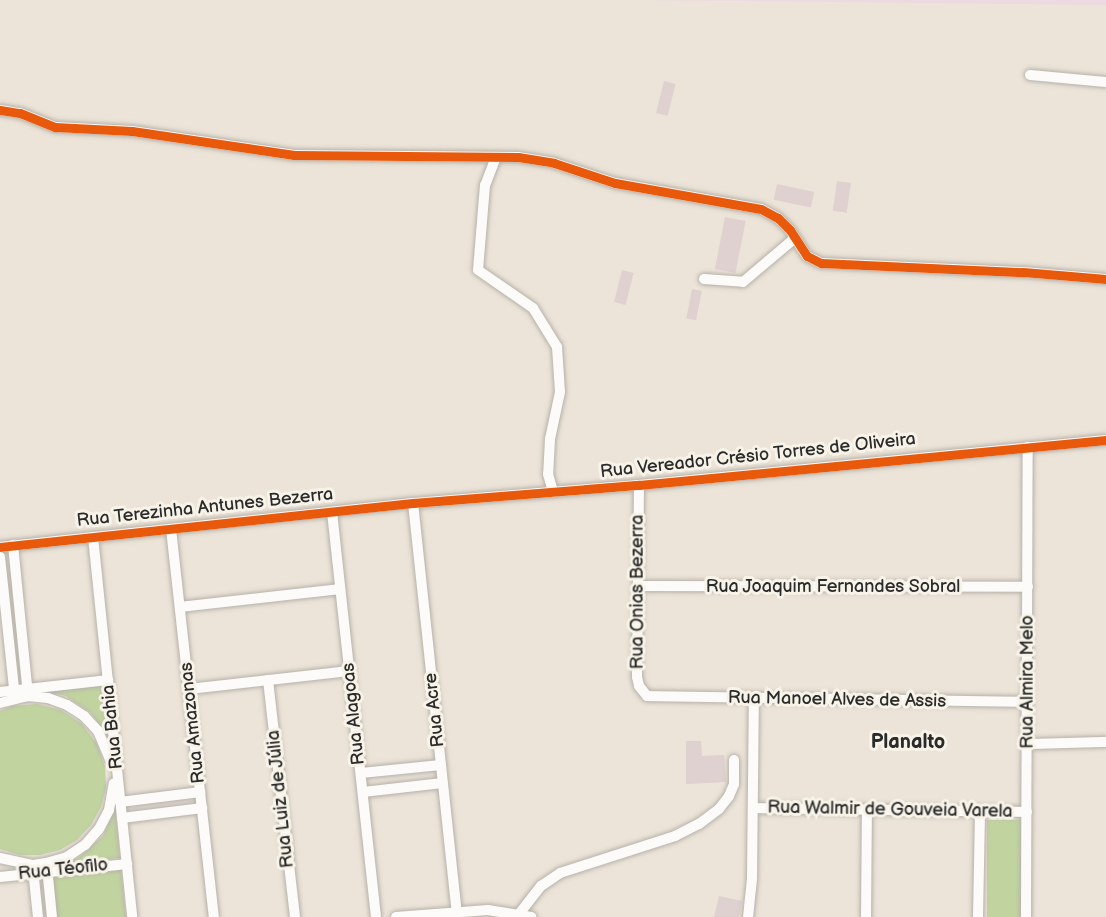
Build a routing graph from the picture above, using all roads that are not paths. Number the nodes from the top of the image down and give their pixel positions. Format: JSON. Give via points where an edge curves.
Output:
{"nodes":[{"id":1,"x":1030,"y":75,"type":"dead end"},
{"id":2,"x":1106,"y":82,"type":"edge"},
{"id":3,"x":0,"y":110,"type":"edge"},
{"id":4,"x":496,"y":157,"type":"junction"},
{"id":5,"x":795,"y":238,"type":"junction"},
{"id":6,"x":704,"y":279,"type":"dead end"},
{"id":7,"x":1106,"y":279,"type":"edge"},
{"id":8,"x":1106,"y":440,"type":"edge"},
{"id":9,"x":1028,"y":447,"type":"junction"},
{"id":10,"x":639,"y":485,"type":"junction"},
{"id":11,"x":553,"y":492,"type":"junction"},
{"id":12,"x":413,"y":503,"type":"junction"},
{"id":13,"x":332,"y":512,"type":"junction"},
{"id":14,"x":171,"y":529,"type":"junction"},
{"id":15,"x":93,"y":537,"type":"junction"},
{"id":16,"x":13,"y":545,"type":"junction"},
{"id":17,"x":0,"y":547,"type":"edge"},
{"id":18,"x":0,"y":557,"type":"edge"},
{"id":19,"x":638,"y":586,"type":"junction"},
{"id":20,"x":1028,"y":586,"type":"junction"},
{"id":21,"x":340,"y":589,"type":"junction"},
{"id":22,"x":180,"y":607,"type":"junction"},
{"id":23,"x":350,"y":671,"type":"junction"},
{"id":24,"x":108,"y":680,"type":"junction"},
{"id":25,"x":268,"y":680,"type":"junction"},
{"id":26,"x":189,"y":689,"type":"junction"},
{"id":27,"x":0,"y":692,"type":"edge"},
{"id":28,"x":28,"y":693,"type":"junction"},
{"id":29,"x":14,"y":694,"type":"junction"},
{"id":30,"x":647,"y":696,"type":"joint"},
{"id":31,"x":754,"y":699,"type":"junction"},
{"id":32,"x":1028,"y":702,"type":"junction"},
{"id":33,"x":0,"y":703,"type":"edge"},
{"id":34,"x":1106,"y":742,"type":"edge"},
{"id":35,"x":1028,"y":744,"type":"junction"},
{"id":36,"x":734,"y":760,"type":"dead end"},
{"id":37,"x":441,"y":765,"type":"junction"},
{"id":38,"x":115,"y":767,"type":"junction"},
{"id":39,"x":361,"y":773,"type":"junction"},
{"id":40,"x":442,"y":783,"type":"junction"},
{"id":41,"x":200,"y":792,"type":"junction"},
{"id":42,"x":363,"y":792,"type":"junction"},
{"id":43,"x":120,"y":802,"type":"junction"},
{"id":44,"x":202,"y":808,"type":"junction"},
{"id":45,"x":753,"y":808,"type":"junction"},
{"id":46,"x":867,"y":811,"type":"junction"},
{"id":47,"x":980,"y":812,"type":"junction"},
{"id":48,"x":1028,"y":812,"type":"junction"},
{"id":49,"x":122,"y":818,"type":"junction"},
{"id":50,"x":0,"y":858,"type":"edge"},
{"id":51,"x":127,"y":864,"type":"junction"},
{"id":52,"x":47,"y":868,"type":"junction"},
{"id":53,"x":33,"y":870,"type":"junction"},
{"id":54,"x":0,"y":877,"type":"edge"},
{"id":55,"x":456,"y":914,"type":"edge"},
{"id":56,"x":519,"y":914,"type":"junction"},
{"id":57,"x":38,"y":917,"type":"edge"},
{"id":58,"x":52,"y":917,"type":"edge"},
{"id":59,"x":132,"y":917,"type":"edge"},
{"id":60,"x":214,"y":917,"type":"edge"},
{"id":61,"x":295,"y":917,"type":"edge"},
{"id":62,"x":376,"y":917,"type":"edge"},
{"id":63,"x":396,"y":917,"type":"edge"},
{"id":64,"x":531,"y":917,"type":"edge"},
{"id":65,"x":748,"y":917,"type":"edge"},
{"id":66,"x":866,"y":917,"type":"edge"},
{"id":67,"x":978,"y":917,"type":"edge"},
{"id":68,"x":1026,"y":917,"type":"edge"}],
"edges":[{"from":1,"to":2,"type":"street"},
{"from":3,"to":4,"type":"street","via":[[55,128],[132,131],[294,155]]},
{"from":4,"to":5,"type":"street","via":[[554,163],[615,183],[761,209],[778,218]]},
{"from":4,"to":11,"type":"street","via":[[485,185],[478,270],[533,308],[557,347],[560,392],[550,439],[548,474]]},
{"from":5,"to":6,"type":"street","via":[[743,282]]},
{"from":5,"to":7,"type":"street","via":[[807,256],[821,263]]},
{"from":8,"to":9,"type":"street","name":"Rua Vereador Crésio Torres de Oliveira"},
{"from":9,"to":10,"type":"street","name":"Rua Vereador Crésio Torres de Oliveira"},
{"from":9,"to":20,"type":"street","name":"Rua Almira Melo"},
{"from":10,"to":11,"type":"street","name":"Rua Vereador Crésio Torres de Oliveira"},
{"from":10,"to":19,"type":"street","name":"Rua Onias Bezerra"},
{"from":11,"to":12,"type":"street","name":"Rua Vereador Crésio Torres de Oliveira"},
{"from":12,"to":13,"type":"street","name":"Rua Terezinha Antunes Bezerra"},
{"from":12,"to":37,"type":"street","name":"Rua Acre"},
{"from":13,"to":14,"type":"street","name":"Rua Terezinha Antunes Bezerra"},
{"from":13,"to":21,"type":"street","name":"Rua Alagoas"},
{"from":14,"to":15,"type":"street","name":"Rua Terezinha Antunes Bezerra"},
{"from":14,"to":22,"type":"street","name":"Rua Amazonas"},
{"from":15,"to":16,"type":"street","name":"Rua Terezinha Antunes Bezerra"},
{"from":15,"to":24,"type":"street","name":"Rua Bahia"},
{"from":16,"to":17,"type":"street","name":"Rua Terezinha Antunes Bezerra"},
{"from":16,"to":28,"type":"street"},
{"from":18,"to":29,"type":"street"},
{"from":19,"to":20,"type":"street","name":"Rua Joaquim Fernandes Sobral"},
{"from":19,"to":30,"type":"street","name":"Rua Onias Bezerra","via":[[637,677]]},
{"from":20,"to":32,"type":"street","name":"Rua Almira Melo"},
{"from":21,"to":22,"type":"street"},
{"from":21,"to":23,"type":"street","name":"Rua Alagoas"},
{"from":22,"to":26,"type":"street","name":"Rua Amazonas"},
{"from":23,"to":25,"type":"street"},
{"from":23,"to":39,"type":"street","name":"Rua Alagoas"},
{"from":24,"to":28,"type":"street"},
{"from":24,"to":38,"type":"street","name":"Rua Bahia"},
{"from":25,"to":26,"type":"street"},
{"from":25,"to":61,"type":"street","name":"Rua Luiz de Júlia"},
{"from":26,"to":41,"type":"street","name":"Rua Amazonas"},
{"from":27,"to":29,"type":"street"},
{"from":28,"to":29,"type":"street"},
{"from":28,"to":38,"type":"street","via":[[67,705],[84,716],[98,730]]},
{"from":29,"to":33,"type":"street"},
{"from":30,"to":31,"type":"street","name":"Rua Manoel Alves de Assis"},
{"from":31,"to":32,"type":"street","name":"Rua Manoel Alves de Assis"},
{"from":31,"to":45,"type":"street"},
{"from":32,"to":35,"type":"street","name":"Rua Almira Melo"},
{"from":34,"to":35,"type":"street"},
{"from":35,"to":48,"type":"street","name":"Rua Almira Melo"},
{"from":36,"to":56,"type":"street","via":[[734,784],[729,796],[699,824],[675,836],[560,873],[541,886]]},
{"from":37,"to":39,"type":"street"},
{"from":37,"to":40,"type":"street","name":"Rua Acre"},
{"from":38,"to":43,"type":"street","name":"Rua Bahia"},
{"from":38,"to":52,"type":"street","via":[[109,810],[99,829],[84,845]]},
{"from":39,"to":42,"type":"street","name":"Rua Alagoas"},
{"from":40,"to":42,"type":"street"},
{"from":40,"to":55,"type":"street","name":"Rua Acre"},
{"from":41,"to":43,"type":"street"},
{"from":41,"to":44,"type":"street","name":"Rua Amazonas"},
{"from":42,"to":62,"type":"street","name":"Rua Alagoas"},
{"from":43,"to":49,"type":"street","name":"Rua Bahia"},
{"from":44,"to":49,"type":"street"},
{"from":44,"to":60,"type":"street","name":"Rua Amazonas"},
{"from":45,"to":46,"type":"street","name":"Rua Walmir de Gouveia Varela"},
{"from":45,"to":65,"type":"street"},
{"from":46,"to":47,"type":"street","name":"Rua Walmir de Gouveia Varela"},
{"from":46,"to":66,"type":"street"},
{"from":47,"to":48,"type":"street","name":"Rua Walmir de Gouveia Varela"},
{"from":47,"to":67,"type":"street"},
{"from":48,"to":68,"type":"street","name":"Rua Almira Melo"},
{"from":49,"to":51,"type":"street","name":"Rua Bahia"},
{"from":50,"to":53,"type":"street"},
{"from":51,"to":52,"type":"street","name":"Rua Téofilo"},
{"from":51,"to":59,"type":"street","name":"Rua Bahia"},
{"from":52,"to":53,"type":"street","name":"Rua Téofilo"},
{"from":52,"to":58,"type":"street"},
{"from":53,"to":54,"type":"street","name":"Rua Téofilo"},
{"from":53,"to":57,"type":"street"},
{"from":55,"to":56,"type":"street","via":[[488,910]]},
{"from":55,"to":63,"type":"street"},
{"from":56,"to":64,"type":"street"}]}
